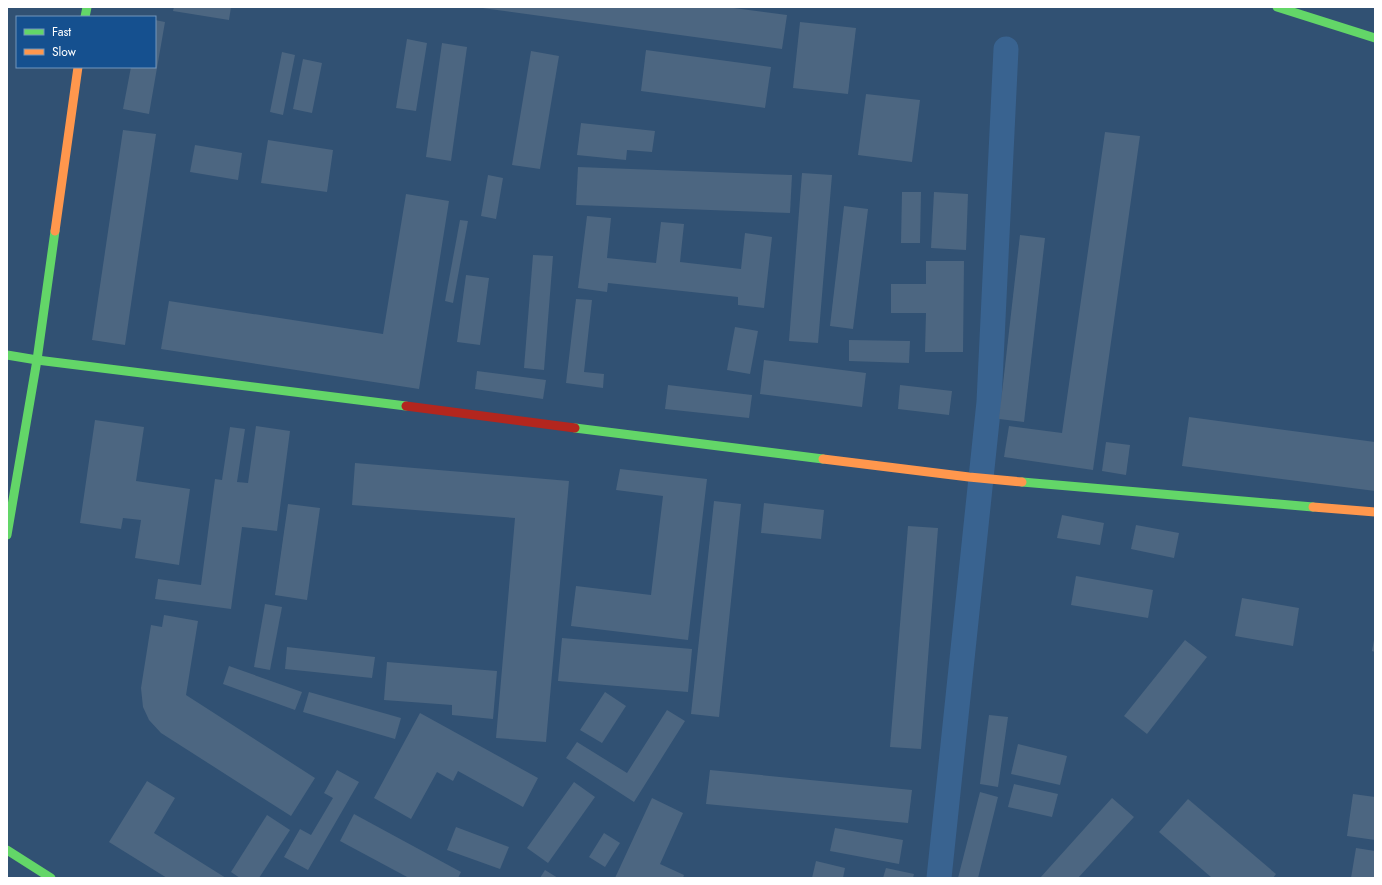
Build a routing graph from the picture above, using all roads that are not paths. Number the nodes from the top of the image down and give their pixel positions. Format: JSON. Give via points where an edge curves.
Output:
{"nodes":[{"id":1,"x":1277,"y":7,"type":"edge"},
{"id":2,"x":1375,"y":38,"type":"edge"},
{"id":3,"x":78,"y":68,"type":"edge"},
{"id":4,"x":7,"y":355,"type":"edge"},
{"id":5,"x":37,"y":360,"type":"junction"},
{"id":6,"x":1375,"y":512,"type":"edge"},
{"id":7,"x":7,"y":535,"type":"edge"},
{"id":8,"x":7,"y":850,"type":"edge"},
{"id":9,"x":50,"y":878,"type":"edge"}],
"edges":[{"from":1,"to":2,"type":"street"},
{"from":3,"to":5,"type":"street"},
{"from":4,"to":5,"type":"street"},
{"from":5,"to":6,"type":"street","via":[[969,477]]},
{"from":5,"to":7,"type":"street"},
{"from":8,"to":9,"type":"street"}]}
